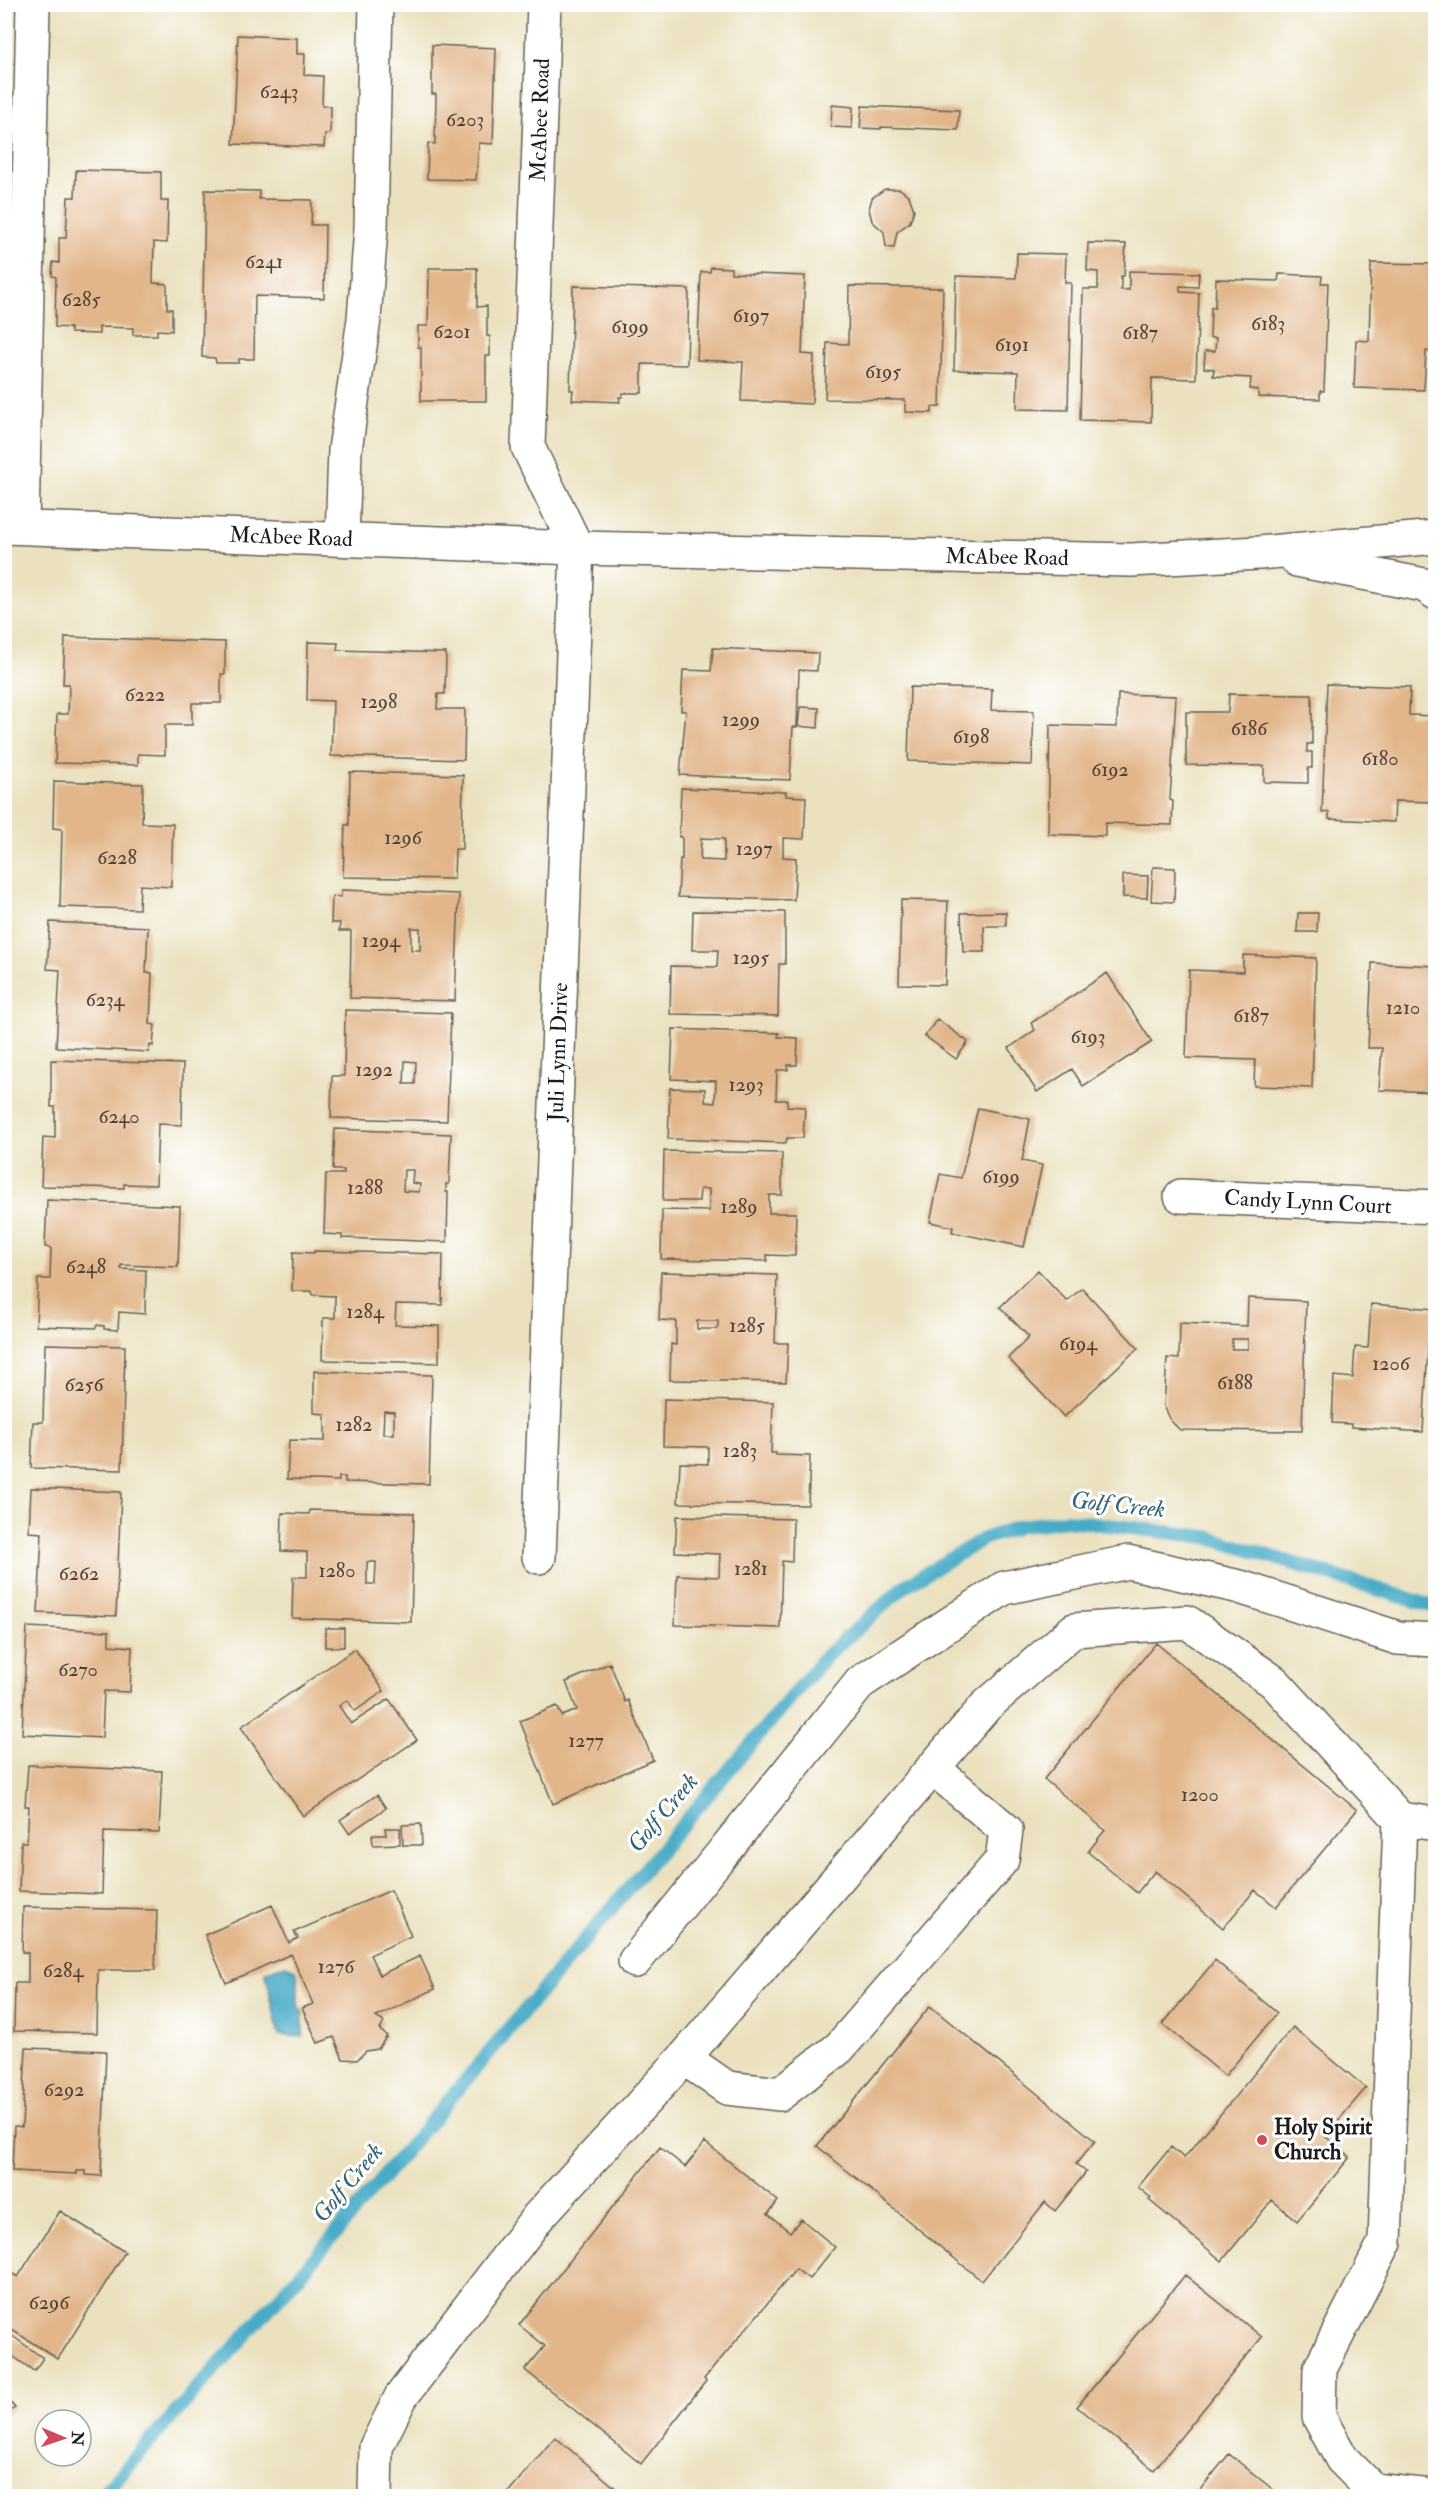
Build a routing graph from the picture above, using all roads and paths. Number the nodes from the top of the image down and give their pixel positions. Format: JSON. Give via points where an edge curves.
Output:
{"nodes":[{"id":1,"x":33,"y":4,"type":"edge"},
{"id":2,"x":376,"y":4,"type":"edge"},
{"id":3,"x":544,"y":4,"type":"edge"},
{"id":4,"x":13,"y":527,"type":"edge"},
{"id":5,"x":1436,"y":537,"type":"edge"},
{"id":6,"x":342,"y":539,"type":"junction"},
{"id":7,"x":577,"y":548,"type":"junction"},
{"id":8,"x":1259,"y":553,"type":"junction"},
{"id":9,"x":1436,"y":593,"type":"edge"},
{"id":10,"x":1181,"y":1196,"type":"dead end"},
{"id":11,"x":1436,"y":1207,"type":"edge"},
{"id":12,"x":538,"y":1557,"type":"dead end"},
{"id":13,"x":1436,"y":1640,"type":"edge"},
{"id":14,"x":933,"y":1768,"type":"junction"},
{"id":15,"x":1400,"y":1819,"type":"junction"},
{"id":16,"x":1436,"y":1824,"type":"edge"},
{"id":17,"x":635,"y":1961,"type":"dead end"},
{"id":18,"x":684,"y":2058,"type":"junction"},
{"id":19,"x":375,"y":2496,"type":"edge"},
{"id":20,"x":1432,"y":2496,"type":"edge"}],
"edges":[{"from":1,"to":4,"type":"street"},
{"from":2,"to":6,"type":"street","via":[[371,229],[364,319],[345,450]]},
{"from":3,"to":7,"type":"street","name":"McAbee Road","via":[[528,447]]},
{"from":4,"to":6,"type":"street","name":"McAbee Road"},
{"from":5,"to":8,"type":"street","name":"McAbee Road"},
{"from":6,"to":7,"type":"street","name":"McAbee Road"},
{"from":7,"to":8,"type":"street","name":"McAbee Road","via":[[1131,560]]},
{"from":7,"to":12,"type":"street","name":"Juli Lynn Drive"},
{"from":8,"to":9,"type":"street","via":[[1424,585]]},
{"from":10,"to":11,"type":"street","name":"Candy Lynn Court"},
{"from":13,"to":17,"type":"street","via":[[1398,1638],[1240,1587],[1128,1562],[1004,1588],[861,1682]]},
{"from":14,"to":15,"type":"street","via":[[986,1706],[1074,1630],[1187,1622],[1274,1682]]},
{"from":14,"to":18,"type":"street"},
{"from":14,"to":18,"type":"street","via":[[1006,1830],[1002,1860],[839,2048],[780,2094],[727,2088]]},
{"from":15,"to":16,"type":"street"},
{"from":15,"to":20,"type":"street","via":[[1386,2242],[1320,2369],[1319,2417],[1342,2459],[1373,2490]]},
{"from":18,"to":19,"type":"street","via":[[537,2217],[401,2397],[376,2447]]}]}
